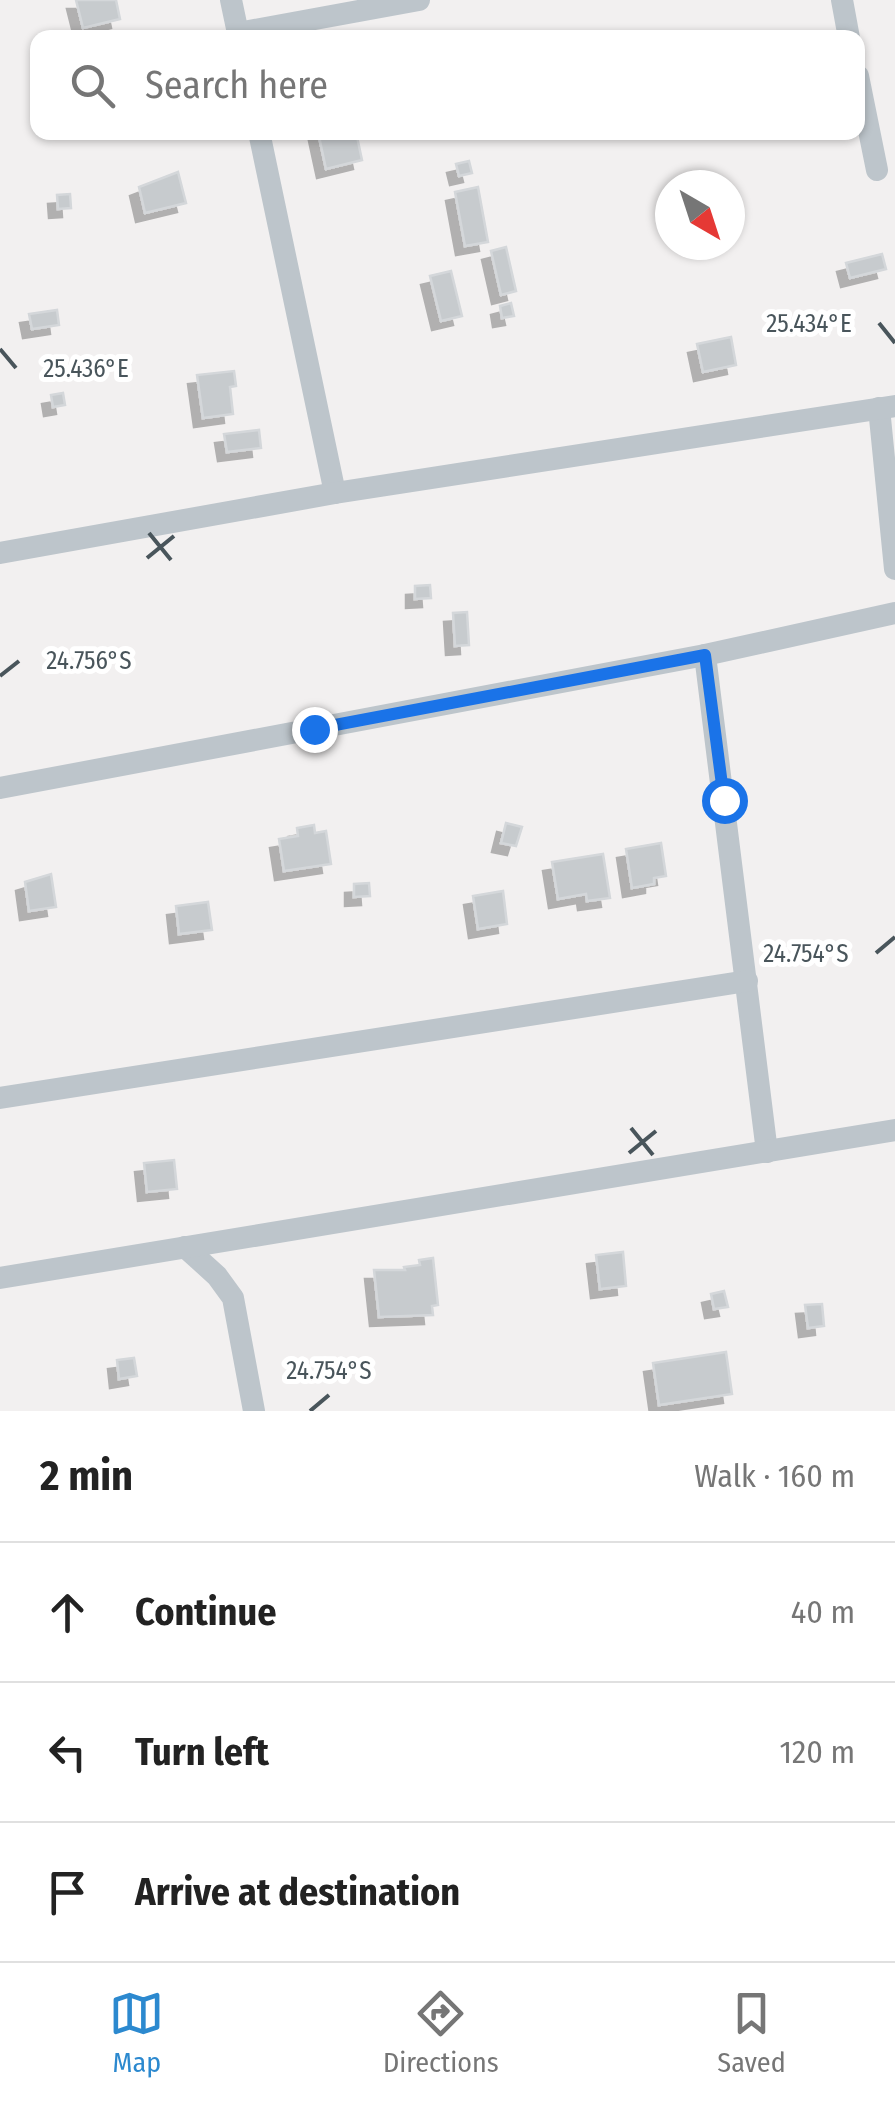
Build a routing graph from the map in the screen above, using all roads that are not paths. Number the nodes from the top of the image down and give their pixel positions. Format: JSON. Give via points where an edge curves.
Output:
{"nodes":[{"id":1,"x":231,"y":0,"type":"edge"},
{"id":2,"x":419,"y":0,"type":"edge"},
{"id":3,"x":842,"y":0,"type":"edge"},
{"id":4,"x":237,"y":30,"type":"edge"},
{"id":5,"x":264,"y":30,"type":"edge"},
{"id":6,"x":848,"y":30,"type":"edge"},
{"id":7,"x":865,"y":111,"type":"edge"},
{"id":8,"x":261,"y":140,"type":"edge"},
{"id":9,"x":877,"y":170,"type":"dead end"},
{"id":10,"x":887,"y":407,"type":"edge"},
{"id":11,"x":336,"y":494,"type":"junction"},
{"id":12,"x":0,"y":553,"type":"edge"},
{"id":13,"x":895,"y":569,"type":"edge"},
{"id":14,"x":895,"y":613,"type":"edge"},
{"id":15,"x":705,"y":655,"type":"junction"},
{"id":16,"x":0,"y":788,"type":"edge"},
{"id":17,"x":747,"y":981,"type":"junction"},
{"id":18,"x":0,"y":1098,"type":"edge"},
{"id":19,"x":895,"y":1130,"type":"edge"},
{"id":20,"x":767,"y":1152,"type":"junction"},
{"id":21,"x":184,"y":1247,"type":"junction"},
{"id":22,"x":0,"y":1278,"type":"edge"},
{"id":23,"x":254,"y":1411,"type":"edge"}],
"edges":[{"from":1,"to":4,"type":"street"},
{"from":2,"to":5,"type":"street"},
{"from":3,"to":6,"type":"street"},
{"from":7,"to":9,"type":"street"},
{"from":8,"to":11,"type":"street"},
{"from":10,"to":11,"type":"street"},
{"from":10,"to":13,"type":"street"},
{"from":11,"to":12,"type":"street"},
{"from":14,"to":15,"type":"street"},
{"from":15,"to":16,"type":"street"},
{"from":15,"to":17,"type":"street"},
{"from":17,"to":18,"type":"street"},
{"from":17,"to":20,"type":"street"},
{"from":19,"to":20,"type":"street"},
{"from":20,"to":21,"type":"street"},
{"from":21,"to":22,"type":"street"},
{"from":21,"to":23,"type":"street","via":[[233,1298]]}]}
